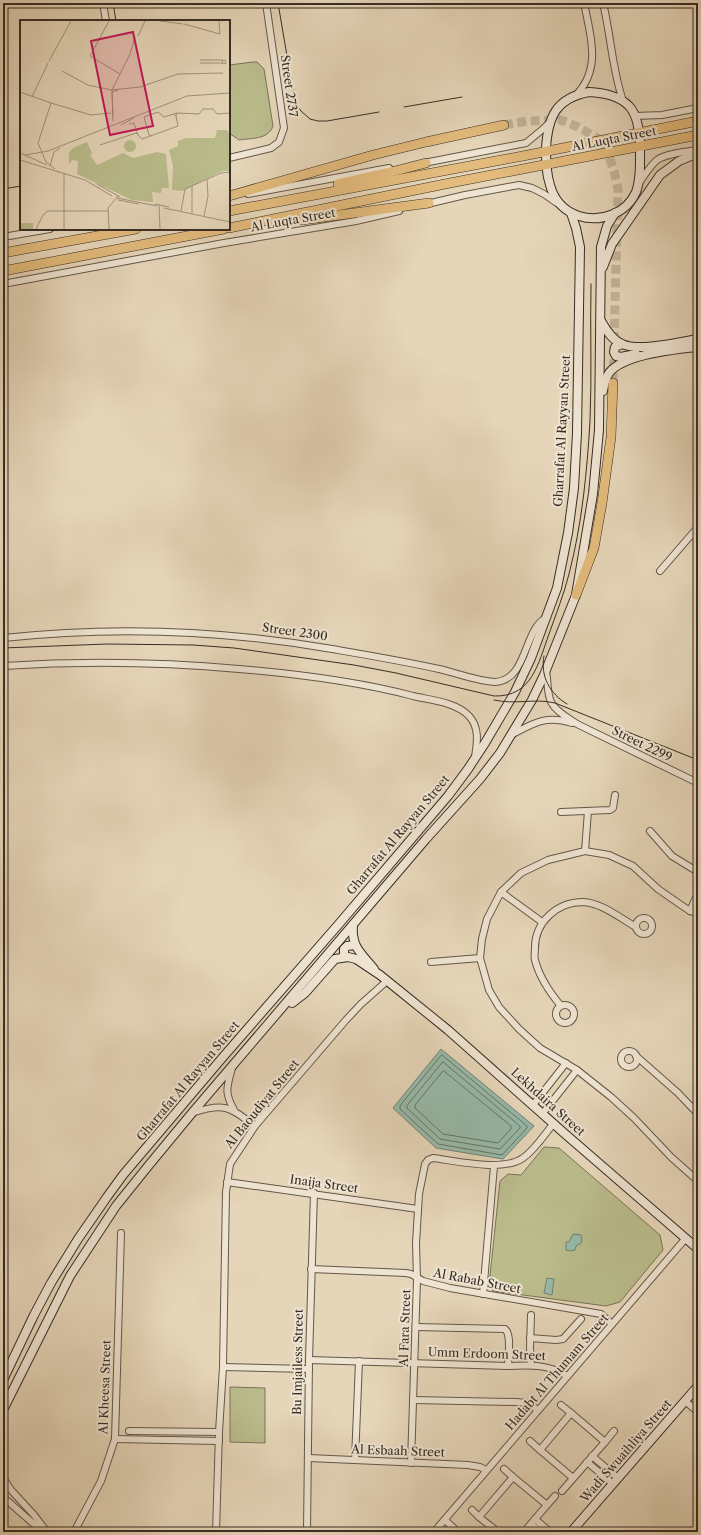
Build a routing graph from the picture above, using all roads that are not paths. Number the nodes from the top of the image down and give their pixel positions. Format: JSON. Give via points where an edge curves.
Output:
{"nodes":[{"id":1,"x":103,"y":3,"type":"edge"},
{"id":2,"x":266,"y":3,"type":"edge"},
{"id":3,"x":584,"y":3,"type":"edge"},
{"id":4,"x":603,"y":3,"type":"edge"},
{"id":5,"x":106,"y":20,"type":"edge"},
{"id":6,"x":578,"y":94,"type":"junction"},
{"id":7,"x":623,"y":102,"type":"junction"},
{"id":8,"x":698,"y":108,"type":"edge"},
{"id":9,"x":634,"y":116,"type":"junction"},
{"id":10,"x":698,"y":121,"type":"edge"},
{"id":11,"x":549,"y":123,"type":"junction"},
{"id":12,"x":504,"y":125,"type":"tunnel mouth"},
{"id":13,"x":639,"y":133,"type":"junction"},
{"id":14,"x":698,"y":135,"type":"edge"},
{"id":15,"x":640,"y":147,"type":"junction"},
{"id":16,"x":698,"y":150,"type":"edge"},
{"id":17,"x":546,"y":151,"type":"junction"},
{"id":18,"x":698,"y":153,"type":"edge"},
{"id":19,"x":230,"y":158,"type":"edge"},
{"id":20,"x":426,"y":163,"type":"junction"},
{"id":21,"x":546,"y":165,"type":"junction"},
{"id":22,"x":637,"y":186,"type":"junction"},
{"id":23,"x":230,"y":196,"type":"edge"},
{"id":24,"x":230,"y":196,"type":"edge"},
{"id":25,"x":429,"y":203,"type":"junction"},
{"id":26,"x":559,"y":204,"type":"junction"},
{"id":27,"x":230,"y":209,"type":"edge"},
{"id":28,"x":230,"y":209,"type":"edge"},
{"id":29,"x":571,"y":213,"type":"junction"},
{"id":30,"x":615,"y":214,"type":"junction"},
{"id":31,"x":230,"y":228,"type":"edge"},
{"id":32,"x":44,"y":230,"type":"edge"},
{"id":33,"x":130,"y":230,"type":"edge"},
{"id":34,"x":221,"y":230,"type":"edge"},
{"id":35,"x":3,"y":237,"type":"edge"},
{"id":36,"x":68,"y":241,"type":"junction"},
{"id":37,"x":3,"y":247,"type":"edge"},
{"id":38,"x":3,"y":253,"type":"edge"},
{"id":39,"x":19,"y":269,"type":"junction"},
{"id":40,"x":3,"y":271,"type":"edge"},
{"id":41,"x":602,"y":272,"type":"junction"},
{"id":42,"x":3,"y":275,"type":"edge"},
{"id":43,"x":3,"y":284,"type":"edge"},
{"id":44,"x":601,"y":320,"type":"junction"},
{"id":45,"x":698,"y":339,"type":"edge"},
{"id":46,"x":622,"y":344,"type":"junction"},
{"id":47,"x":698,"y":347,"type":"edge"},
{"id":48,"x":654,"y":352,"type":"junction"},
{"id":49,"x":613,"y":383,"type":"tunnel mouth"},
{"id":50,"x":599,"y":413,"type":"junction"},
{"id":51,"x":698,"y":527,"type":"edge"},
{"id":52,"x":660,"y":571,"type":"dead end"},
{"id":53,"x":576,"y":595,"type":"junction"},
{"id":54,"x":546,"y":618,"type":"junction"},
{"id":55,"x":3,"y":638,"type":"edge"},
{"id":56,"x":3,"y":666,"type":"edge"},
{"id":57,"x":546,"y":670,"type":"junction"},
{"id":58,"x":577,"y":724,"type":"junction"},
{"id":59,"x":511,"y":736,"type":"junction"},
{"id":60,"x":474,"y":760,"type":"junction"},
{"id":61,"x":698,"y":783,"type":"edge"},
{"id":62,"x":615,"y":795,"type":"dead end"},
{"id":63,"x":588,"y":810,"type":"junction"},
{"id":64,"x":561,"y":812,"type":"dead end"},
{"id":65,"x":650,"y":831,"type":"dead end"},
{"id":66,"x":585,"y":851,"type":"junction"},
{"id":67,"x":698,"y":872,"type":"edge"},
{"id":68,"x":501,"y":892,"type":"junction"},
{"id":69,"x":698,"y":893,"type":"edge"},
{"id":70,"x":690,"y":911,"type":"junction"},
{"id":71,"x":698,"y":912,"type":"edge"},
{"id":72,"x":542,"y":922,"type":"junction"},
{"id":73,"x":636,"y":924,"type":"dead end"},
{"id":74,"x":353,"y":925,"type":"junction"},
{"id":75,"x":355,"y":945,"type":"junction"},
{"id":76,"x":344,"y":957,"type":"junction"},
{"id":77,"x":480,"y":958,"type":"junction"},
{"id":78,"x":431,"y":962,"type":"dead end"},
{"id":79,"x":380,"y":976,"type":"junction"},
{"id":80,"x":387,"y":981,"type":"junction"},
{"id":81,"x":555,"y":998,"type":"junction"},
{"id":82,"x":561,"y":1006,"type":"junction"},
{"id":83,"x":283,"y":1009,"type":"junction"},
{"id":84,"x":556,"y":1011,"type":"junction"},
{"id":85,"x":636,"y":1056,"type":"junction"},
{"id":86,"x":566,"y":1063,"type":"junction"},
{"id":87,"x":635,"y":1065,"type":"junction"},
{"id":88,"x":646,"y":1065,"type":"junction"},
{"id":89,"x":232,"y":1067,"type":"junction"},
{"id":90,"x":577,"y":1070,"type":"junction"},
{"id":91,"x":544,"y":1093,"type":"junction"},
{"id":92,"x":553,"y":1100,"type":"junction"},
{"id":93,"x":533,"y":1106,"type":"junction"},
{"id":94,"x":234,"y":1110,"type":"junction"},
{"id":95,"x":192,"y":1113,"type":"junction"},
{"id":96,"x":542,"y":1113,"type":"junction"},
{"id":97,"x":698,"y":1114,"type":"edge"},
{"id":98,"x":554,"y":1123,"type":"junction"},
{"id":99,"x":255,"y":1126,"type":"junction"},
{"id":100,"x":494,"y":1166,"type":"junction"},
{"id":101,"x":698,"y":1181,"type":"edge"},
{"id":102,"x":227,"y":1182,"type":"junction"},
{"id":103,"x":314,"y":1193,"type":"junction"},
{"id":104,"x":418,"y":1208,"type":"junction"},
{"id":105,"x":121,"y":1233,"type":"dead end"},
{"id":106,"x":686,"y":1238,"type":"junction"},
{"id":107,"x":698,"y":1249,"type":"edge"},
{"id":108,"x":311,"y":1269,"type":"junction"},
{"id":109,"x":417,"y":1279,"type":"junction"},
{"id":110,"x":483,"y":1294,"type":"junction"},
{"id":111,"x":531,"y":1315,"type":"dead end"},
{"id":112,"x":581,"y":1319,"type":"dead end"},
{"id":113,"x":612,"y":1324,"type":"junction"},
{"id":114,"x":416,"y":1327,"type":"junction"},
{"id":115,"x":530,"y":1338,"type":"junction"},
{"id":116,"x":309,"y":1360,"type":"junction"},
{"id":117,"x":359,"y":1361,"type":"junction"},
{"id":118,"x":414,"y":1362,"type":"junction"},
{"id":119,"x":529,"y":1365,"type":"junction"},
{"id":120,"x":508,"y":1366,"type":"junction"},
{"id":121,"x":223,"y":1367,"type":"junction"},
{"id":122,"x":309,"y":1369,"type":"junction"},
{"id":123,"x":567,"y":1376,"type":"junction"},
{"id":124,"x":3,"y":1380,"type":"edge"},
{"id":125,"x":698,"y":1386,"type":"edge"},
{"id":126,"x":413,"y":1400,"type":"junction"},
{"id":127,"x":685,"y":1401,"type":"junction"},
{"id":128,"x":561,"y":1405,"type":"dead end"},
{"id":129,"x":3,"y":1410,"type":"edge"},
{"id":130,"x":538,"y":1410,"type":"junction"},
{"id":131,"x":698,"y":1412,"type":"edge"},
{"id":132,"x":571,"y":1413,"type":"junction"},
{"id":133,"x":129,"y":1431,"type":"dead end"},
{"id":134,"x":614,"y":1431,"type":"dead end"},
{"id":135,"x":219,"y":1432,"type":"junction"},
{"id":136,"x":115,"y":1440,"type":"junction"},
{"id":137,"x":219,"y":1441,"type":"junction"},
{"id":138,"x":530,"y":1441,"type":"dead end"},
{"id":139,"x":605,"y":1442,"type":"junction"},
{"id":140,"x":540,"y":1450,"type":"junction"},
{"id":141,"x":592,"y":1456,"type":"junction"},
{"id":142,"x":308,"y":1458,"type":"junction"},
{"id":143,"x":355,"y":1460,"type":"junction"},
{"id":144,"x":587,"y":1462,"type":"junction"},
{"id":145,"x":411,"y":1463,"type":"junction"},
{"id":146,"x":504,"y":1469,"type":"dead end"},
{"id":147,"x":486,"y":1470,"type":"junction"},
{"id":148,"x":513,"y":1477,"type":"junction"},
{"id":149,"x":3,"y":1478,"type":"edge"},
{"id":150,"x":574,"y":1478,"type":"junction"},
{"id":151,"x":615,"y":1481,"type":"junction"},
{"id":152,"x":562,"y":1491,"type":"dead end"},
{"id":153,"x":555,"y":1496,"type":"dead end"},
{"id":154,"x":3,"y":1497,"type":"edge"},
{"id":155,"x":547,"y":1505,"type":"junction"},
{"id":156,"x":472,"y":1510,"type":"dead end"},
{"id":157,"x":480,"y":1517,"type":"junction"},
{"id":158,"x":445,"y":1520,"type":"junction"},
{"id":159,"x":533,"y":1522,"type":"junction"},
{"id":160,"x":43,"y":1532,"type":"edge"},
{"id":161,"x":46,"y":1532,"type":"edge"},
{"id":162,"x":74,"y":1532,"type":"edge"},
{"id":163,"x":216,"y":1532,"type":"edge"},
{"id":164,"x":307,"y":1532,"type":"edge"},
{"id":165,"x":434,"y":1532,"type":"edge"},
{"id":166,"x":458,"y":1532,"type":"edge"},
{"id":167,"x":498,"y":1532,"type":"edge"},
{"id":168,"x":524,"y":1532,"type":"edge"},
{"id":169,"x":541,"y":1532,"type":"edge"},
{"id":170,"x":550,"y":1532,"type":"edge"},
{"id":171,"x":571,"y":1532,"type":"edge"}],
"edges":[{"from":1,"to":5,"type":"street"},
{"from":2,"to":19,"type":"street","name":"Street 2737","via":[[284,128],[279,142],[271,148]]},
{"from":3,"to":6,"type":"street","via":[[593,54],[589,76]]},
{"from":4,"to":7,"type":"street","via":[[614,74]]},
{"from":6,"to":7,"type":"main road","via":[[601,93]]},
{"from":6,"to":11,"type":"main road","via":[[560,105]]},
{"from":7,"to":9,"type":"main road","via":[[632,110]]},
{"from":8,"to":9,"type":"street","name":"Al Luqta Street","via":[[662,115]]},
{"from":9,"to":13,"type":"main road"},
{"from":10,"to":13,"type":"main road","name":"Al Luqta Street"},
{"from":11,"to":17,"type":"main road"},
{"from":11,"to":20,"type":"street","via":[[526,143]]},
{"from":12,"to":24,"type":"main road","via":[[373,155]]},
{"from":13,"to":15,"type":"main road"},
{"from":13,"to":17,"type":"main road","name":"Al Luqta Street"},
{"from":14,"to":15,"type":"main road","name":"Al Luqta Street"},
{"from":15,"to":21,"type":"main road","name":"Al Luqta Street"},
{"from":15,"to":22,"type":"main road"},
{"from":16,"to":22,"type":"street","via":[[658,159]]},
{"from":17,"to":21,"type":"main road"},
{"from":17,"to":27,"type":"main road","name":"Al Luqta Street"},
{"from":18,"to":41,"type":"main road","via":[[679,161],[660,175],[612,244]]},
{"from":20,"to":23,"type":"street"},
{"from":20,"to":28,"type":"main road"},
{"from":21,"to":26,"type":"main road","via":[[550,185]]},
{"from":21,"to":31,"type":"main road","name":"Al Luqta Street"},
{"from":22,"to":30,"type":"main road","via":[[629,202]]},
{"from":25,"to":26,"type":"street","name":"Al Luqta Street","via":[[519,185],[538,191]]},
{"from":25,"to":34,"type":"main road","via":[[237,230]]},
{"from":25,"to":43,"type":"street","name":"Al Luqta Street","via":[[356,221]]},
{"from":26,"to":29,"type":"main road"},
{"from":29,"to":30,"type":"main road","via":[[593,219]]},
{"from":29,"to":54,"type":"main road","name":"Gharrafat Al Rayyan Street","via":[[580,247],[575,472],[568,533],[557,588]]},
{"from":30,"to":41,"type":"main road","name":"Gharrafat Al Rayyan Street","via":[[603,237]]},
{"from":32,"to":35,"type":"street"},
{"from":33,"to":36,"type":"main road"},
{"from":34,"to":39,"type":"main road"},
{"from":36,"to":37,"type":"main road"},
{"from":36,"to":38,"type":"main road"},
{"from":39,"to":40,"type":"main road"},
{"from":39,"to":42,"type":"main road"},
{"from":41,"to":44,"type":"main road","name":"Gharrafat Al Rayyan Street"},
{"from":44,"to":46,"type":"main road","via":[[612,337]]},
{"from":44,"to":50,"type":"main road","name":"Gharrafat Al Rayyan Street"},
{"from":45,"to":46,"type":"main road","via":[[648,346]]},
{"from":46,"to":48,"type":"main road","via":[[615,347],[616,356]]},
{"from":47,"to":48,"type":"main road"},
{"from":48,"to":50,"type":"main road","via":[[613,369],[604,384]]},
{"from":49,"to":53,"type":"main road","via":[[611,437],[602,503],[594,548]]},
{"from":50,"to":53,"type":"main road","name":"Gharrafat Al Rayyan Street","via":[[593,494]]},
{"from":51,"to":52,"type":"street"},
{"from":53,"to":57,"type":"main road","name":"Gharrafat Al Rayyan Street"},
{"from":54,"to":55,"type":"street","name":"Street 2300","via":[[538,623],[514,672],[506,679],[494,682],[390,659],[269,639],[111,630]]},
{"from":54,"to":60,"type":"main road","name":"Gharrafat Al Rayyan Street","via":[[515,692]]},
{"from":56,"to":60,"type":"street","via":[[118,662],[193,665],[346,681],[461,710],[469,716],[476,729]]},
{"from":57,"to":58,"type":"street","name":"Street 2299","via":[[552,704]]},
{"from":57,"to":59,"type":"main road","name":"Gharrafat Al Rayyan Street"},
{"from":58,"to":59,"type":"street","name":"Street 2299","via":[[560,719],[547,719]]},
{"from":58,"to":61,"type":"street","name":"Street 2299"},
{"from":59,"to":74,"type":"main road","name":"Gharrafat Al Rayyan Street","via":[[480,779]]},
{"from":60,"to":124,"type":"main road","name":"Gharrafat Al Rayyan Street","via":[[418,832],[124,1175],[78,1239],[55,1277]]},
{"from":62,"to":63,"type":"street","via":[[613,808],[610,810]]},
{"from":63,"to":64,"type":"street"},
{"from":63,"to":66,"type":"street"},
{"from":65,"to":67,"type":"street","via":[[672,856]]},
{"from":66,"to":68,"type":"street","via":[[548,860],[521,873]]},
{"from":66,"to":70,"type":"street","via":[[609,855],[633,866],[658,889]]},
{"from":68,"to":72,"type":"street"},
{"from":68,"to":77,"type":"street","via":[[487,920]]},
{"from":69,"to":70,"type":"street"},
{"from":70,"to":71,"type":"street"},
{"from":72,"to":73,"type":"street","via":[[554,911],[570,904],[584,902],[599,906],[627,922]]},
{"from":72,"to":81,"type":"street","via":[[535,941],[535,959]]},
{"from":74,"to":75,"type":"main road"},
{"from":74,"to":83,"type":"main road","name":"Gharrafat Al Rayyan Street"},
{"from":75,"to":76,"type":"main road","via":[[347,946]]},
{"from":75,"to":79,"type":"main road","name":"Lekhdaira Street"},
{"from":76,"to":79,"type":"main road","name":"Lekhdaira Street","via":[[356,960]]},
{"from":76,"to":83,"type":"main road","via":[[335,959],[305,993]]},
{"from":77,"to":78,"type":"street"},
{"from":77,"to":86,"type":"street","via":[[489,990],[499,1008],[540,1048]]},
{"from":79,"to":80,"type":"main road","name":"Lekhdaira Street"},
{"from":80,"to":93,"type":"main road","name":"Lekhdaira Street","via":[[448,1030]]},
{"from":80,"to":99,"type":"street","name":"Al Baoudiyat Street","via":[[346,1020]]},
{"from":81,"to":82,"type":"street"},
{"from":81,"to":84,"type":"street"},
{"from":82,"to":84,"type":"street"},
{"from":82,"to":84,"type":"street","via":[[572,1007],[574,1015],[570,1022],[562,1023],[557,1018]]},
{"from":83,"to":89,"type":"main road","name":"Gharrafat Al Rayyan Street"},
{"from":85,"to":87,"type":"street"},
{"from":85,"to":87,"type":"street","via":[[628,1051],[620,1059],[624,1066]]},
{"from":85,"to":88,"type":"street"},
{"from":86,"to":90,"type":"street"},
{"from":86,"to":91,"type":"street"},
{"from":87,"to":88,"type":"street"},
{"from":88,"to":97,"type":"street"},
{"from":89,"to":94,"type":"street","name":"Gharrafat Al Rayyan Street","via":[[227,1094]]},
{"from":89,"to":95,"type":"main road","name":"Gharrafat Al Rayyan Street"},
{"from":90,"to":92,"type":"street"},
{"from":90,"to":101,"type":"street","via":[[634,1118]]},
{"from":91,"to":92,"type":"street","via":[[552,1095]]},
{"from":91,"to":93,"type":"street"},
{"from":92,"to":96,"type":"street"},
{"from":93,"to":96,"type":"main road","name":"Lekhdaira Street"},
{"from":94,"to":95,"type":"street","name":"Gharrafat Al Rayyan Street","via":[[214,1107]]},
{"from":94,"to":99,"type":"street","name":"Gharrafat Al Rayyan Street"},
{"from":95,"to":129,"type":"main road","name":"Gharrafat Al Rayyan Street","via":[[116,1206],[70,1276]]},
{"from":96,"to":98,"type":"main road","name":"Lekhdaira Street"},
{"from":98,"to":100,"type":"street","via":[[523,1158]]},
{"from":98,"to":106,"type":"main road","name":"Lekhdaira Street"},
{"from":99,"to":102,"type":"street","name":"Al Baoudiyat Street","via":[[230,1164]]},
{"from":100,"to":104,"type":"street","name":"Al Fara Street","via":[[434,1158],[428,1160],[423,1169]]},
{"from":100,"to":110,"type":"street"},
{"from":102,"to":103,"type":"street","name":"Inaija Street"},
{"from":102,"to":121,"type":"street","name":"Al Baoudiyat Street"},
{"from":103,"to":104,"type":"street","name":"Inaija Street"},
{"from":103,"to":108,"type":"street","name":"Bu Imjailess Street"},
{"from":104,"to":109,"type":"street","name":"Al Fara Street"},
{"from":105,"to":136,"type":"street","name":"Al Kheesa Street"},
{"from":106,"to":107,"type":"main road","name":"Lekhdaira Street"},
{"from":106,"to":113,"type":"street","name":"Hadabt Al Thumam Street"},
{"from":108,"to":109,"type":"street","name":"Al Rabab Street","via":[[406,1273]]},
{"from":108,"to":116,"type":"street","name":"Bu Imjailess Street"},
{"from":109,"to":110,"type":"street","name":"Al Rabab Street"},
{"from":109,"to":114,"type":"street","name":"Al Fara Street"},
{"from":110,"to":113,"type":"street","name":"Al Rabab Street","via":[[601,1314]]},
{"from":111,"to":115,"type":"street"},
{"from":112,"to":115,"type":"street","via":[[563,1339]]},
{"from":113,"to":123,"type":"street","name":"Hadabt Al Thumam Street"},
{"from":114,"to":118,"type":"street","name":"Al Fara Street"},
{"from":114,"to":120,"type":"street","via":[[505,1329],[509,1336]]},
{"from":115,"to":119,"type":"street"},
{"from":116,"to":117,"type":"street","name":"Umm Erdoom Street"},
{"from":116,"to":122,"type":"street","name":"Bu Imjailess Street"},
{"from":117,"to":118,"type":"street","name":"Umm Erdoom Street"},
{"from":117,"to":143,"type":"street"},
{"from":118,"to":120,"type":"street","name":"Umm Erdoom Street"},
{"from":118,"to":126,"type":"street","name":"Al Fara Street"},
{"from":119,"to":120,"type":"street","name":"Umm Erdoom Street"},
{"from":119,"to":123,"type":"street","name":"Umm Erdoom Street","via":[[551,1368]]},
{"from":121,"to":122,"type":"street"},
{"from":121,"to":135,"type":"street","name":"Al Baoudiyat Street"},
{"from":122,"to":142,"type":"street","name":"Bu Imjailess Street"},
{"from":123,"to":130,"type":"street","name":"Hadabt Al Thumam Street"},
{"from":125,"to":127,"type":"main road","name":"Wadi Swuaihliya Street"},
{"from":126,"to":130,"type":"street","via":[[516,1402],[527,1403]]},
{"from":126,"to":145,"type":"street","name":"Al Fara Street"},
{"from":127,"to":131,"type":"street"},
{"from":127,"to":151,"type":"main road","name":"Wadi Swuaihliya Street"},
{"from":128,"to":132,"type":"street"},
{"from":130,"to":147,"type":"street","name":"Hadabt Al Thumam Street"},
{"from":132,"to":139,"type":"street"},
{"from":132,"to":140,"type":"street"},
{"from":133,"to":135,"type":"street"},
{"from":134,"to":139,"type":"street"},
{"from":135,"to":137,"type":"street","name":"Al Baoudiyat Street"},
{"from":136,"to":137,"type":"street"},
{"from":136,"to":162,"type":"street","name":"Al Kheesa Street","via":[[101,1481]]},
{"from":137,"to":163,"type":"street","name":"Al Baoudiyat Street"},
{"from":138,"to":140,"type":"street"},
{"from":139,"to":141,"type":"street"},
{"from":140,"to":150,"type":"street"},
{"from":141,"to":144,"type":"street"},
{"from":141,"to":151,"type":"street"},
{"from":142,"to":143,"type":"street","name":"Al Esbaah Street"},
{"from":142,"to":164,"type":"street","name":"Bu Imjailess Street"},
{"from":143,"to":145,"type":"street","name":"Al Esbaah Street"},
{"from":144,"to":150,"type":"street"},
{"from":144,"to":151,"type":"street"},
{"from":145,"to":147,"type":"street","name":"Al Esbaah Street","via":[[468,1465]]},
{"from":146,"to":148,"type":"street"},
{"from":147,"to":158,"type":"street","name":"Hadabt Al Thumam Street"},
{"from":148,"to":155,"type":"street"},
{"from":148,"to":157,"type":"street"},
{"from":149,"to":161,"type":"street"},
{"from":150,"to":152,"type":"street"},
{"from":151,"to":171,"type":"main road","name":"Wadi Swuaihliya Street"},
{"from":153,"to":155,"type":"street"},
{"from":154,"to":160,"type":"street"},
{"from":155,"to":159,"type":"street"},
{"from":156,"to":157,"type":"street"},
{"from":157,"to":167,"type":"street"},
{"from":158,"to":165,"type":"street","name":"Hadabt Al Thumam Street"},
{"from":158,"to":166,"type":"street"},
{"from":159,"to":168,"type":"street"},
{"from":159,"to":169,"type":"street"},
{"from":159,"to":170,"type":"street"}]}
